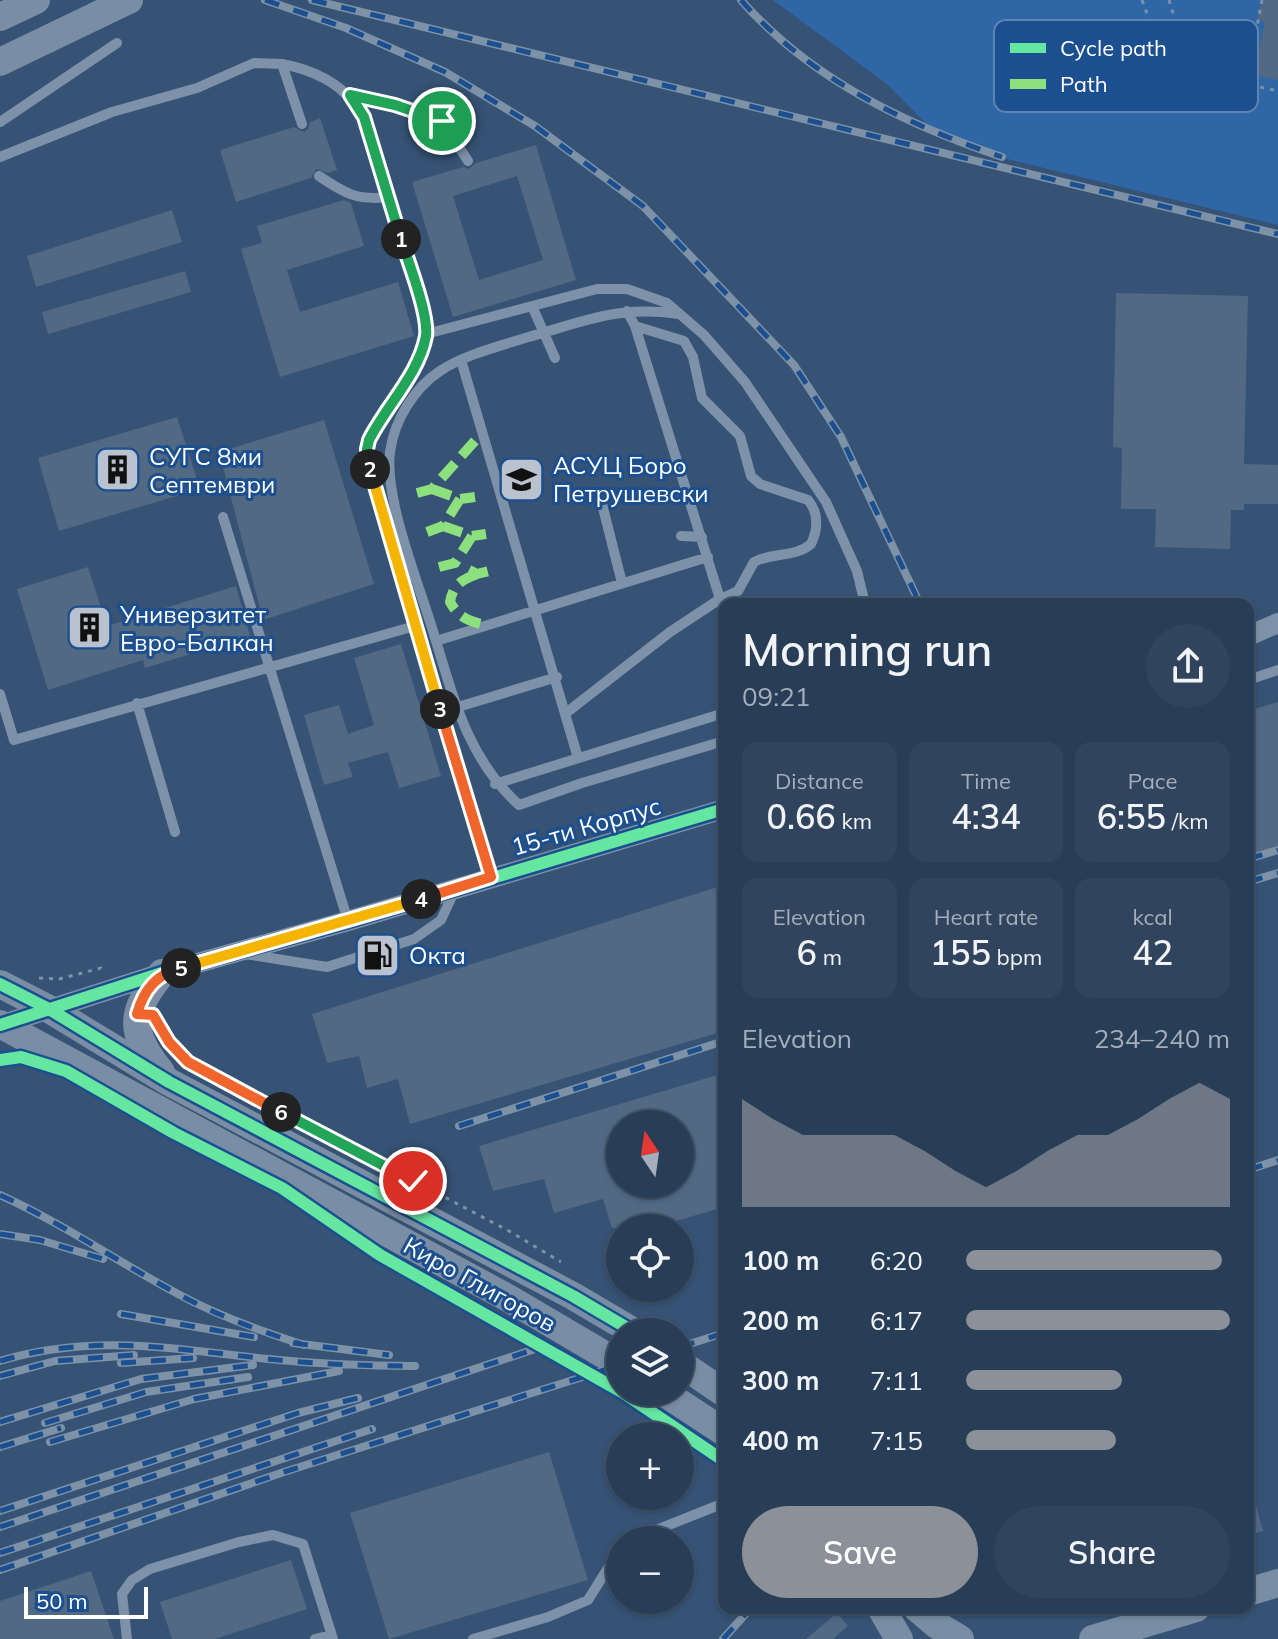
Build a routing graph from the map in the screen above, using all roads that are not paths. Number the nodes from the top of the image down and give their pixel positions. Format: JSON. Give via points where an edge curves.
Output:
{"nodes":[{"id":1,"x":36,"y":0,"type":"edge"},
{"id":2,"x":129,"y":0,"type":"edge"},
{"id":3,"x":2,"y":16,"type":"edge"},
{"id":4,"x":72,"y":26,"type":"junction"},
{"id":5,"x":117,"y":43,"type":"dead end"},
{"id":6,"x":0,"y":62,"type":"edge"},
{"id":7,"x":282,"y":64,"type":"junction"},
{"id":8,"x":0,"y":75,"type":"edge"},
{"id":9,"x":350,"y":95,"type":"junction"},
{"id":10,"x":0,"y":122,"type":"edge"},
{"id":11,"x":302,"y":124,"type":"dead end"},
{"id":12,"x":0,"y":157,"type":"edge"},
{"id":13,"x":468,"y":161,"type":"dead end"},
{"id":14,"x":319,"y":176,"type":"dead end"},
{"id":15,"x":389,"y":197,"type":"junction"},
{"id":16,"x":532,"y":306,"type":"junction"},
{"id":17,"x":627,"y":311,"type":"junction"},
{"id":18,"x":679,"y":314,"type":"junction"},
{"id":19,"x":635,"y":326,"type":"junction"},
{"id":20,"x":546,"y":332,"type":"junction"},
{"id":21,"x":426,"y":334,"type":"junction"},
{"id":22,"x":555,"y":358,"type":"dead end"},
{"id":23,"x":461,"y":360,"type":"junction"},
{"id":24,"x":602,"y":504,"type":"dead end"},
{"id":25,"x":828,"y":505,"type":"junction"},
{"id":26,"x":814,"y":510,"type":"junction"},
{"id":27,"x":223,"y":517,"type":"dead end"},
{"id":28,"x":681,"y":536,"type":"dead end"},
{"id":29,"x":702,"y":537,"type":"junction"},
{"id":30,"x":708,"y":557,"type":"junction"},
{"id":31,"x":622,"y":583,"type":"junction"},
{"id":32,"x":720,"y":598,"type":"edge"},
{"id":33,"x":722,"y":598,"type":"edge"},
{"id":34,"x":864,"y":598,"type":"edge"},
{"id":35,"x":718,"y":600,"type":"edge"},
{"id":36,"x":537,"y":609,"type":"junction"},
{"id":37,"x":1278,"y":623,"type":"edge"},
{"id":38,"x":415,"y":626,"type":"junction"},
{"id":39,"x":1254,"y":633,"type":"edge"},
{"id":40,"x":436,"y":641,"type":"junction"},
{"id":41,"x":268,"y":668,"type":"junction"},
{"id":42,"x":1278,"y":670,"type":"edge"},
{"id":43,"x":557,"y":677,"type":"junction"},
{"id":44,"x":1254,"y":678,"type":"edge"},
{"id":45,"x":0,"y":694,"type":"edge"},
{"id":46,"x":137,"y":703,"type":"junction"},
{"id":47,"x":458,"y":707,"type":"junction"},
{"id":48,"x":566,"y":713,"type":"junction"},
{"id":49,"x":718,"y":715,"type":"edge"},
{"id":50,"x":14,"y":740,"type":"junction"},
{"id":51,"x":718,"y":743,"type":"edge"},
{"id":52,"x":0,"y":744,"type":"edge"},
{"id":53,"x":578,"y":758,"type":"junction"},
{"id":54,"x":495,"y":784,"type":"junction"},
{"id":55,"x":718,"y":811,"type":"edge"},
{"id":56,"x":175,"y":832,"type":"dead end"},
{"id":57,"x":491,"y":877,"type":"junction"},
{"id":58,"x":456,"y":888,"type":"junction"},
{"id":59,"x":348,"y":921,"type":"junction"},
{"id":60,"x":235,"y":953,"type":"junction"},
{"id":61,"x":162,"y":973,"type":"junction"},
{"id":62,"x":0,"y":984,"type":"edge"},
{"id":63,"x":49,"y":1009,"type":"junction"},
{"id":64,"x":0,"y":1024,"type":"edge"},
{"id":65,"x":169,"y":1082,"type":"junction"},
{"id":66,"x":625,"y":1318,"type":"edge"},
{"id":67,"x":606,"y":1356,"type":"edge"},
{"id":68,"x":694,"y":1373,"type":"edge"},
{"id":69,"x":718,"y":1389,"type":"edge"},
{"id":70,"x":684,"y":1406,"type":"edge"},
{"id":71,"x":718,"y":1428,"type":"edge"},
{"id":72,"x":718,"y":1505,"type":"edge"},
{"id":73,"x":666,"y":1526,"type":"edge"},
{"id":74,"x":606,"y":1576,"type":"edge"},
{"id":75,"x":1278,"y":1583,"type":"edge"},
{"id":76,"x":1254,"y":1590,"type":"edge"},
{"id":77,"x":919,"y":1614,"type":"edge"},
{"id":78,"x":925,"y":1614,"type":"edge"},
{"id":79,"x":1176,"y":1614,"type":"edge"},
{"id":80,"x":332,"y":1637,"type":"edge"},
{"id":81,"x":127,"y":1639,"type":"edge"},
{"id":82,"x":315,"y":1639,"type":"edge"},
{"id":83,"x":473,"y":1639,"type":"edge"},
{"id":84,"x":931,"y":1639,"type":"edge"},
{"id":85,"x":960,"y":1639,"type":"edge"},
{"id":86,"x":1093,"y":1639,"type":"edge"}],
"edges":[{"from":1,"to":3,"type":"street"},
{"from":2,"to":4,"type":"street"},
{"from":4,"to":6,"type":"street"},
{"from":4,"to":8,"type":"street"},
{"from":5,"to":10,"type":"lane"},
{"from":7,"to":9,"type":"lane","via":[[308,71]]},
{"from":7,"to":11,"type":"lane"},
{"from":7,"to":12,"type":"lane","via":[[254,63]]},
{"from":9,"to":13,"type":"lane","via":[[442,121]]},
{"from":9,"to":15,"type":"lane","via":[[364,117]]},
{"from":14,"to":15,"type":"lane","via":[[347,195]]},
{"from":15,"to":21,"type":"lane"},
{"from":16,"to":18,"type":"lane","via":[[597,289],[627,289],[667,303]]},
{"from":16,"to":20,"type":"lane"},
{"from":16,"to":21,"type":"lane"},
{"from":17,"to":18,"type":"lane"},
{"from":17,"to":19,"type":"lane"},
{"from":17,"to":20,"type":"lane"},
{"from":18,"to":25,"type":"lane","via":[[745,382]]},
{"from":19,"to":26,"type":"lane","via":[[684,341],[702,398],[740,436],[751,476],[808,500]]},
{"from":19,"to":29,"type":"lane"},
{"from":20,"to":22,"type":"lane"},
{"from":20,"to":23,"type":"lane"},
{"from":21,"to":38,"type":"lane","via":[[367,449]]},
{"from":23,"to":36,"type":"lane"},
{"from":23,"to":40,"type":"lane","via":[[418,390],[390,451],[393,497]]},
{"from":24,"to":31,"type":"lane"},
{"from":25,"to":26,"type":"lane"},
{"from":25,"to":34,"type":"lane"},
{"from":26,"to":33,"type":"lane","via":[[817,526],[811,544],[754,562],[738,591]]},
{"from":27,"to":41,"type":"lane"},
{"from":28,"to":29,"type":"lane"},
{"from":29,"to":30,"type":"lane"},
{"from":30,"to":31,"type":"lane"},
{"from":30,"to":32,"type":"lane"},
{"from":31,"to":36,"type":"lane"},
{"from":35,"to":48,"type":"lane"},
{"from":36,"to":40,"type":"lane"},
{"from":36,"to":43,"type":"lane"},
{"from":37,"to":39,"type":"street"},
{"from":38,"to":41,"type":"lane"},
{"from":38,"to":57,"type":"lane"},
{"from":40,"to":47,"type":"lane"},
{"from":41,"to":46,"type":"lane"},
{"from":41,"to":59,"type":"lane"},
{"from":42,"to":44,"type":"lane"},
{"from":43,"to":47,"type":"lane"},
{"from":43,"to":48,"type":"lane"},
{"from":45,"to":50,"type":"lane"},
{"from":46,"to":50,"type":"lane"},
{"from":46,"to":56,"type":"lane"},
{"from":47,"to":54,"type":"lane","via":[[469,742]]},
{"from":48,"to":53,"type":"lane"},
{"from":49,"to":53,"type":"lane"},
{"from":50,"to":52,"type":"lane"},
{"from":51,"to":54,"type":"lane","via":[[519,805]]},
{"from":53,"to":54,"type":"lane"},
{"from":55,"to":57,"type":"street","name":"15-ти Корпус"},
{"from":57,"to":58,"type":"street","name":"15-ти Корпус"},
{"from":58,"to":59,"type":"street","name":"15-ти Корпус"},
{"from":58,"to":60,"type":"lane","via":[[441,920],[414,939],[327,967]]},
{"from":59,"to":60,"type":"street","name":"15-ти Корпус"},
{"from":60,"to":61,"type":"street","name":"15-ти Корпус"},
{"from":61,"to":63,"type":"street","name":"15-ти Корпус"},
{"from":61,"to":65,"type":"street","via":[[140,1003],[137,1030]]},
{"from":62,"to":63,"type":"street","name":"Киро Глигоров"},
{"from":63,"to":64,"type":"street","name":"15-ти Корпус"},
{"from":63,"to":65,"type":"street","name":"Киро Глигоров"},
{"from":64,"to":67,"type":"street","name":"Киро Глигоров"},
{"from":65,"to":66,"type":"street","name":"Киро Глигоров","via":[[573,1296]]},
{"from":68,"to":69,"type":"street"},
{"from":70,"to":71,"type":"street"},
{"from":72,"to":73,"type":"lane"},
{"from":74,"to":83,"type":"lane","via":[[588,1600]]},
{"from":75,"to":76,"type":"street"},
{"from":77,"to":84,"type":"street"},
{"from":78,"to":85,"type":"street"},
{"from":79,"to":86,"type":"street"},
{"from":80,"to":81,"type":"lane","via":[[303,1544],[273,1535],[150,1569],[132,1580],[122,1594]]},
{"from":80,"to":82,"type":"lane"}]}
